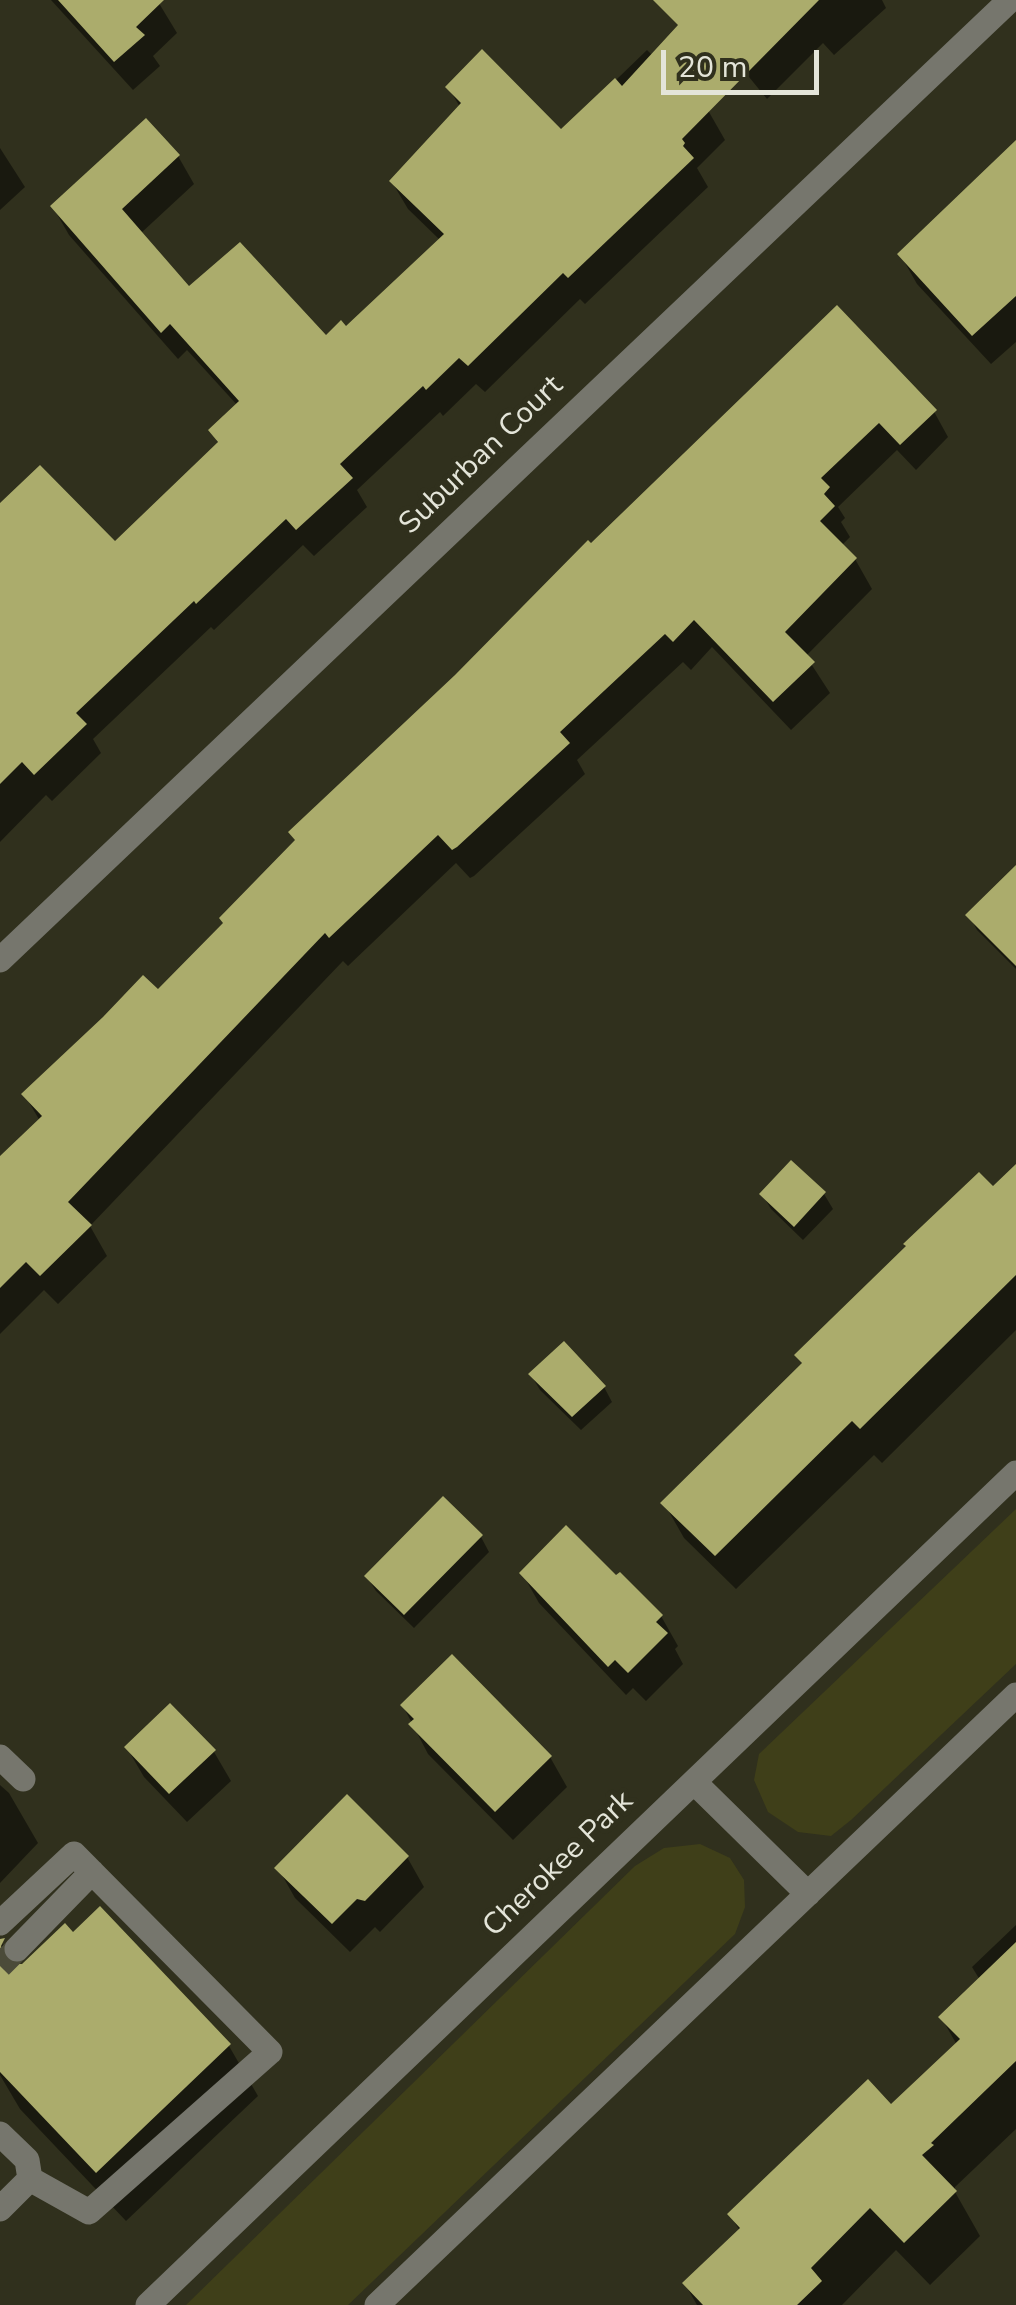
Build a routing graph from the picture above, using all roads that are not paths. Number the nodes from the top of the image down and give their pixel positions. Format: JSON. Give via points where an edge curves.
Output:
{"nodes":[{"id":1,"x":1010,"y":0,"type":"edge"},
{"id":2,"x":0,"y":960,"type":"edge"},
{"id":3,"x":1016,"y":1473,"type":"edge"},
{"id":4,"x":1016,"y":1694,"type":"edge"},
{"id":5,"x":0,"y":1756,"type":"edge"},
{"id":6,"x":22,"y":1778,"type":"dead end"},
{"id":7,"x":694,"y":1782,"type":"junction"},
{"id":8,"x":92,"y":1872,"type":"junction"},
{"id":9,"x":808,"y":1894,"type":"junction"},
{"id":10,"x":0,"y":1922,"type":"tunnel mouth"},
{"id":11,"x":17,"y":1948,"type":"tunnel mouth"},
{"id":12,"x":0,"y":2134,"type":"edge"},
{"id":13,"x":30,"y":2180,"type":"junction"},
{"id":14,"x":0,"y":2209,"type":"edge"},
{"id":15,"x":148,"y":2305,"type":"edge"},
{"id":16,"x":377,"y":2305,"type":"edge"}],
"edges":[{"from":1,"to":2,"type":"street","name":"Suburban Court"},
{"from":3,"to":7,"type":"street","name":"Cherokee Park"},
{"from":4,"to":9,"type":"street"},
{"from":5,"to":6,"type":"street"},
{"from":7,"to":9,"type":"street"},
{"from":7,"to":15,"type":"street","name":"Cherokee Park"},
{"from":8,"to":10,"type":"street","via":[[74,1854]]},
{"from":8,"to":11,"type":"street"},
{"from":8,"to":13,"type":"street","via":[[270,2052],[89,2212]]},
{"from":9,"to":16,"type":"street"},
{"from":12,"to":13,"type":"street","via":[[26,2160]]},
{"from":13,"to":14,"type":"street"}]}
